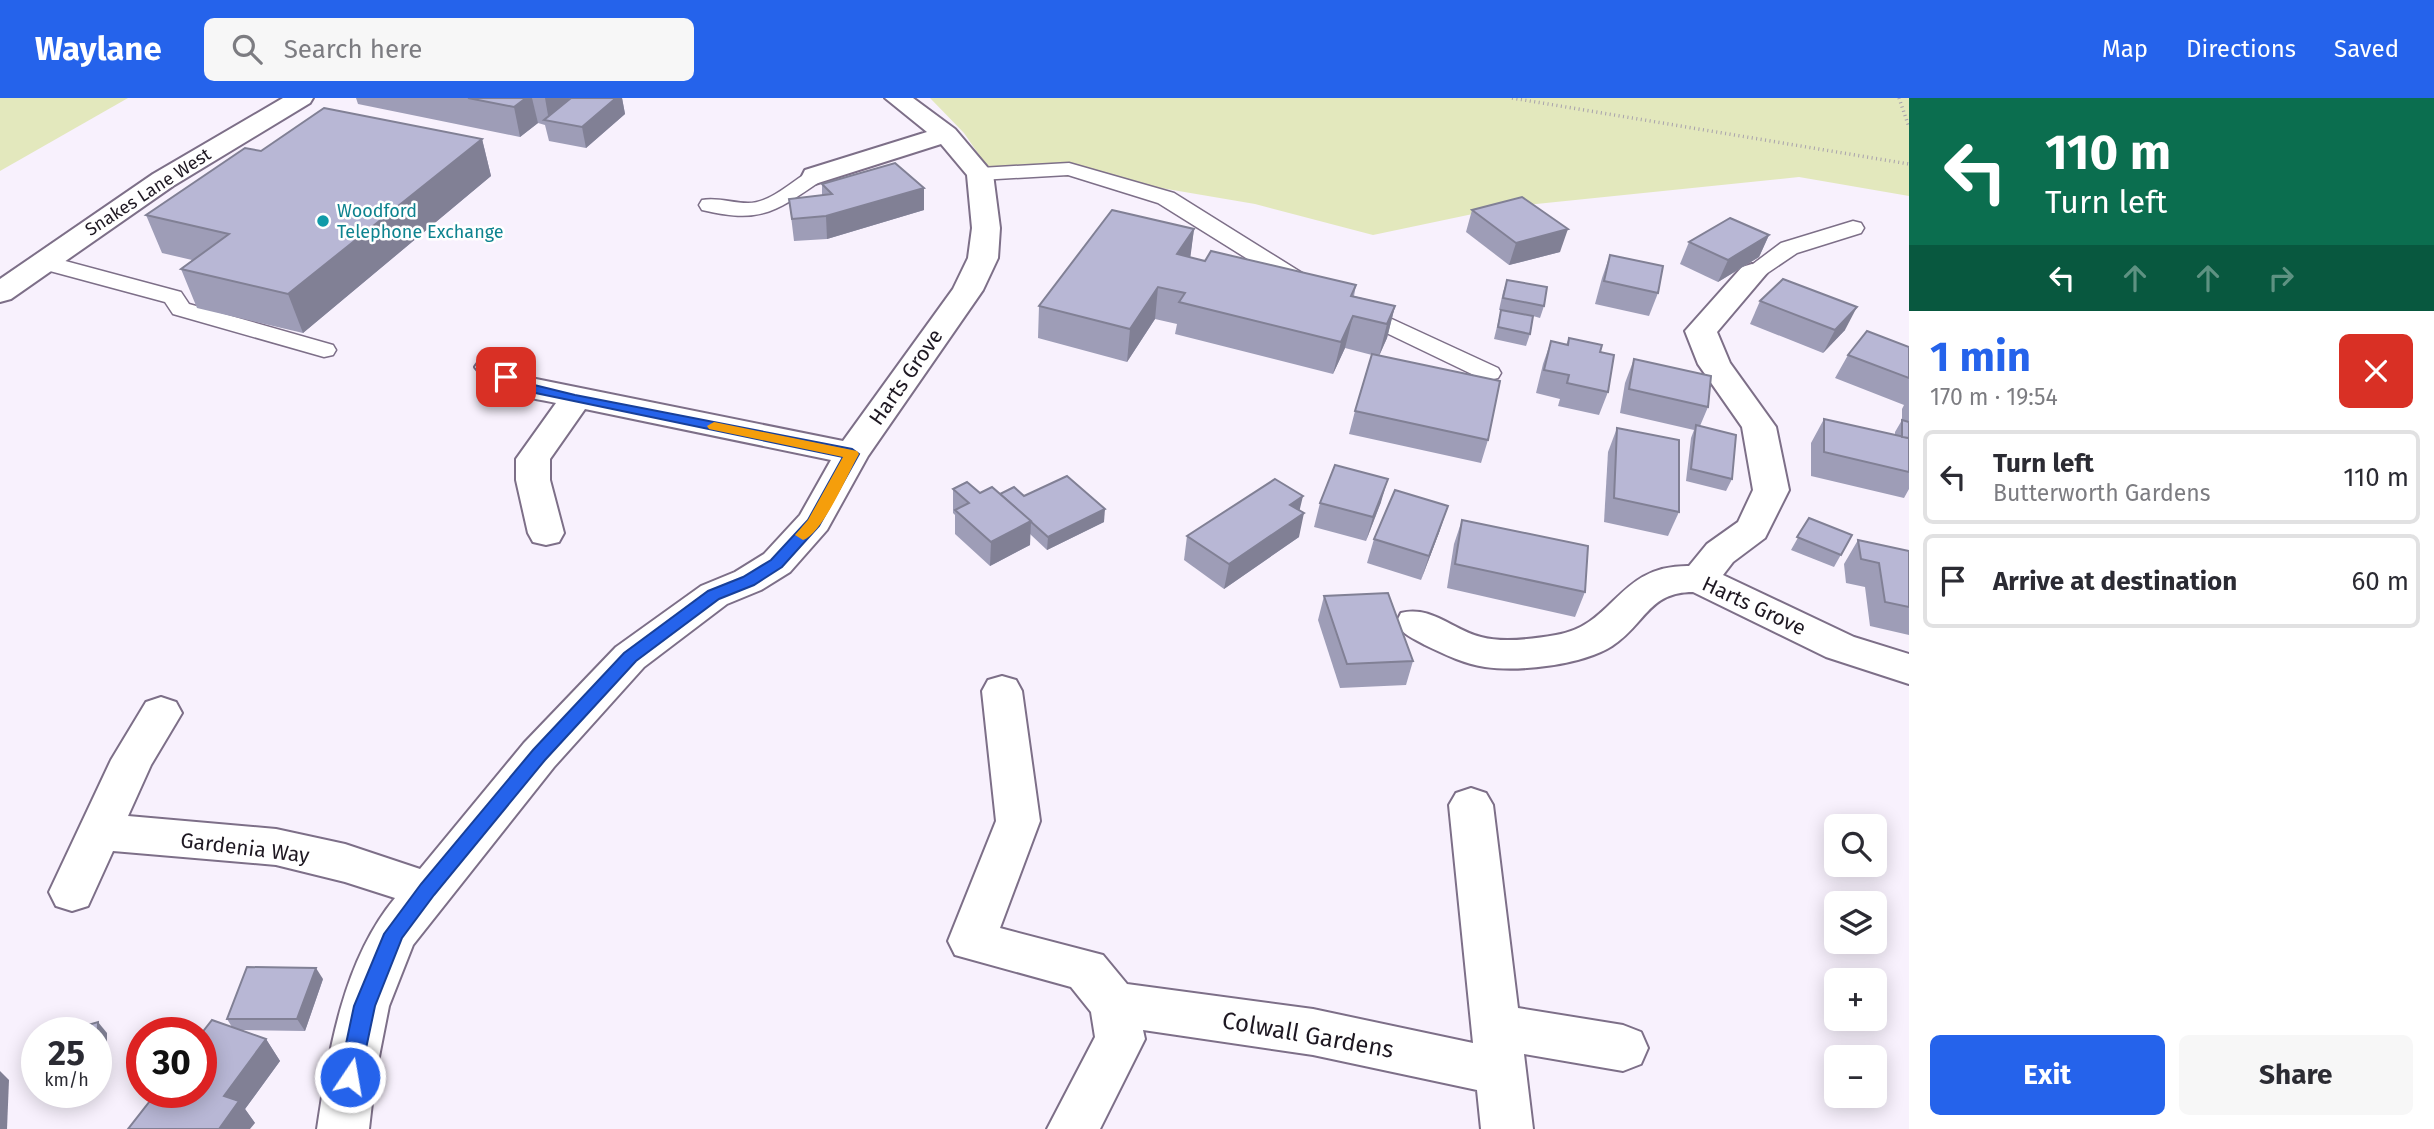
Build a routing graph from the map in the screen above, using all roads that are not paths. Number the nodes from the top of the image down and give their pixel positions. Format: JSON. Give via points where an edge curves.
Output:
{"nodes":[{"id":1,"x":302,"y":98,"type":"edge"},
{"id":2,"x":897,"y":98,"type":"edge"},
{"id":3,"x":946,"y":134,"type":"junction"},
{"id":4,"x":980,"y":174,"type":"junction"},
{"id":5,"x":814,"y":176,"type":"joint"},
{"id":6,"x":710,"y":205,"type":"dead end"},
{"id":7,"x":1853,"y":228,"type":"dead end"},
{"id":8,"x":43,"y":262,"type":"junction"},
{"id":9,"x":1752,"y":272,"type":"joint"},
{"id":10,"x":3,"y":288,"type":"edge"},
{"id":11,"x":324,"y":350,"type":"dead end"},
{"id":12,"x":491,"y":367,"type":"dead end"},
{"id":13,"x":1489,"y":373,"type":"dead end"},
{"id":14,"x":575,"y":399,"type":"junction"},
{"id":15,"x":852,"y":454,"type":"junction"},
{"id":16,"x":545,"y":533,"type":"dead end"},
{"id":17,"x":1699,"y":579,"type":"junction"},
{"id":18,"x":1415,"y":623,"type":"dead end"},
{"id":19,"x":1909,"y":669,"type":"edge"},
{"id":20,"x":1002,"y":691,"type":"dead end"},
{"id":21,"x":161,"y":713,"type":"dead end"},
{"id":22,"x":1471,"y":806,"type":"dead end"},
{"id":23,"x":100,"y":832,"type":"junction"},
{"id":24,"x":427,"y":890,"type":"junction"},
{"id":25,"x":72,"y":892,"type":"dead end"},
{"id":26,"x":1114,"y":1004,"type":"junction"},
{"id":27,"x":1623,"y":1048,"type":"dead end"},
{"id":28,"x":1498,"y":1050,"type":"junction"},
{"id":29,"x":344,"y":1129,"type":"edge"},
{"id":30,"x":1073,"y":1129,"type":"edge"},
{"id":31,"x":1507,"y":1129,"type":"edge"}],
"edges":[{"from":1,"to":8,"type":"street","name":"Snakes Lane West","via":[[163,180]]},
{"from":2,"to":3,"type":"street"},
{"from":3,"to":4,"type":"street"},
{"from":3,"to":5,"type":"street"},
{"from":4,"to":13,"type":"lane","via":[[1069,169],[1166,198],[1303,284]]},
{"from":4,"to":15,"type":"street","name":"Harts Grove","via":[[983,258],[968,290]]},
{"from":5,"to":6,"type":"lane","via":[[763,210],[742,212]]},
{"from":7,"to":9,"type":"lane","via":[[1789,248]]},
{"from":8,"to":10,"type":"street","name":"Snakes Lane West"},
{"from":8,"to":11,"type":"lane","via":[[173,297],[181,309]]},
{"from":9,"to":17,"type":"street","via":[[1701,331],[1714,364],[1759,428],[1771,490],[1752,529],[1720,553]]},
{"from":12,"to":14,"type":"street","via":[[521,386]]},
{"from":14,"to":15,"type":"street"},
{"from":14,"to":16,"type":"street","via":[[533,459]]},
{"from":15,"to":24,"type":"street","name":"Harts Grove","via":[[814,522],[776,563],[714,595],[630,657],[539,755]]},
{"from":17,"to":18,"type":"street","name":"Harts Grove","via":[[1675,577],[1641,591],[1597,637],[1543,653],[1476,651]]},
{"from":17,"to":19,"type":"street","name":"Harts Grove","via":[[1840,647]]},
{"from":20,"to":26,"type":"street","via":[[1018,821],[972,941],[1086,970]]},
{"from":21,"to":23,"type":"street","via":[[132,760]]},
{"from":22,"to":28,"type":"street"},
{"from":23,"to":24,"type":"street","name":"Gardenia Way","via":[[276,847],[345,863]]},
{"from":23,"to":25,"type":"street"},
{"from":24,"to":29,"type":"street","name":"Harts Grove","via":[[394,934],[365,1006]]},
{"from":26,"to":28,"type":"street","name":"Colwall Gardens","via":[[1313,1032]]},
{"from":26,"to":30,"type":"street","via":[[1120,1039]]},
{"from":27,"to":28,"type":"street","name":"Colwall Gardens"},
{"from":28,"to":31,"type":"street"}]}
